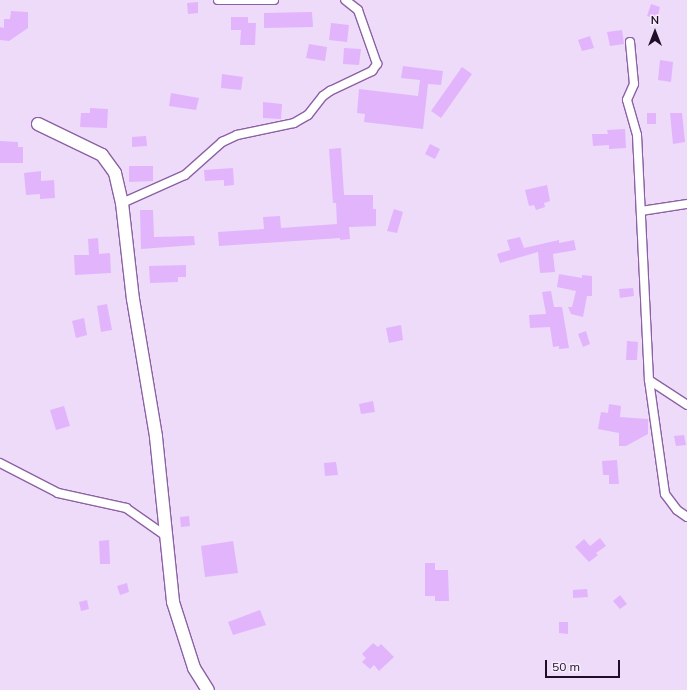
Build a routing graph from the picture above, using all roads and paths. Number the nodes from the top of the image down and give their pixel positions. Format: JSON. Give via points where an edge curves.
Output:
{"nodes":[{"id":1,"x":218,"y":0,"type":"edge"},
{"id":2,"x":274,"y":0,"type":"edge"},
{"id":3,"x":345,"y":0,"type":"edge"},
{"id":4,"x":630,"y":42,"type":"dead end"},
{"id":5,"x":38,"y":124,"type":"dead end"},
{"id":6,"x":122,"y":203,"type":"junction"},
{"id":7,"x":687,"y":204,"type":"edge"},
{"id":8,"x":641,"y":211,"type":"junction"},
{"id":9,"x":649,"y":380,"type":"junction"},
{"id":10,"x":687,"y":405,"type":"edge"},
{"id":11,"x":0,"y":463,"type":"edge"},
{"id":12,"x":687,"y":517,"type":"edge"},
{"id":13,"x":166,"y":536,"type":"junction"},
{"id":14,"x":208,"y":690,"type":"edge"}],
"edges":[{"from":1,"to":2,"type":"street"},
{"from":3,"to":6,"type":"street","via":[[358,10],[377,64],[372,71],[330,91],[308,115],[294,123],[237,135],[222,142],[185,175]]},
{"from":4,"to":8,"type":"street","via":[[634,84],[627,100],[637,135]]},
{"from":5,"to":6,"type":"street","via":[[102,155],[115,173]]},
{"from":6,"to":13,"type":"street","via":[[133,299],[156,436]]},
{"from":7,"to":8,"type":"street"},
{"from":8,"to":9,"type":"street"},
{"from":9,"to":10,"type":"street"},
{"from":9,"to":12,"type":"street","via":[[665,494],[677,510]]},
{"from":11,"to":13,"type":"street","via":[[58,493],[126,508]]},
{"from":13,"to":14,"type":"street","via":[[173,602],[194,668]]}]}
